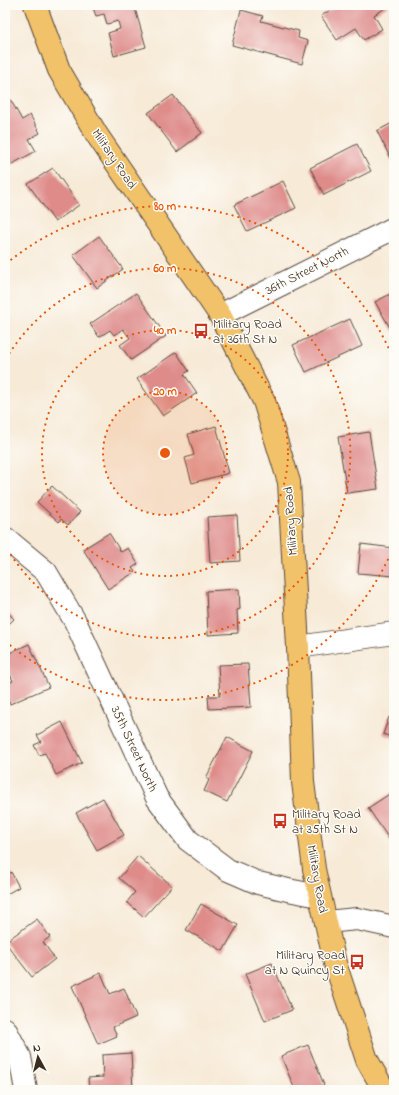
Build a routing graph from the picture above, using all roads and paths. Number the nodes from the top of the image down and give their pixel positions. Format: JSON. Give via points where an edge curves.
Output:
{"nodes":[{"id":1,"x":35,"y":5,"type":"edge"},
{"id":2,"x":394,"y":228,"type":"edge"},
{"id":3,"x":220,"y":315,"type":"junction"},
{"id":4,"x":5,"y":538,"type":"edge"},
{"id":5,"x":394,"y":633,"type":"edge"},
{"id":6,"x":298,"y":647,"type":"junction"},
{"id":7,"x":319,"y":896,"type":"junction"},
{"id":8,"x":326,"y":922,"type":"junction"},
{"id":9,"x":394,"y":927,"type":"edge"},
{"id":10,"x":5,"y":1029,"type":"edge"},
{"id":11,"x":26,"y":1090,"type":"edge"},
{"id":12,"x":384,"y":1090,"type":"edge"}],
"edges":[{"from":1,"to":3,"type":"main road","name":"Military Road","via":[[59,70],[97,135]]},
{"from":2,"to":3,"type":"street","name":"36th Street North"},
{"from":3,"to":6,"type":"main road","name":"Military Road","via":[[264,401],[289,482]]},
{"from":4,"to":7,"type":"street","name":"35th Street North","via":[[46,572],[75,621],[157,798],[188,840],[228,870],[258,882]]},
{"from":5,"to":6,"type":"street"},
{"from":6,"to":7,"type":"main road","name":"Military Road","via":[[303,782]]},
{"from":7,"to":8,"type":"main road","name":"Military Road"},
{"from":8,"to":9,"type":"street","via":[[357,919]]},
{"from":8,"to":12,"type":"main road","name":"Military Road","via":[[334,963],[349,1009],[367,1060]]},
{"from":10,"to":11,"type":"street","via":[[20,1057]]}]}
